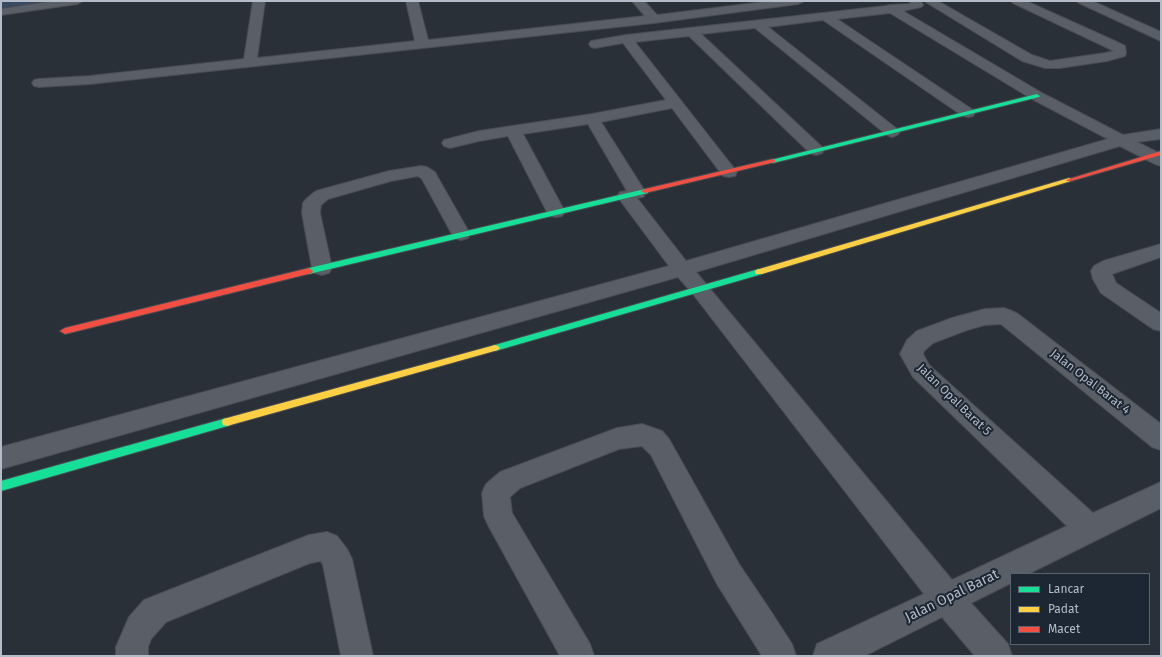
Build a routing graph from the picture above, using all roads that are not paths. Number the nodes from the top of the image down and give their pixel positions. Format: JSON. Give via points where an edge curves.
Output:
{"nodes":[{"id":1,"x":77,"y":1,"type":"edge"},
{"id":2,"x":259,"y":1,"type":"edge"},
{"id":3,"x":412,"y":1,"type":"edge"},
{"id":4,"x":638,"y":1,"type":"edge"},
{"id":5,"x":798,"y":1,"type":"edge"},
{"id":6,"x":915,"y":1,"type":"edge"},
{"id":7,"x":930,"y":1,"type":"edge"},
{"id":8,"x":1017,"y":1,"type":"edge"},
{"id":9,"x":1083,"y":1,"type":"edge"},
{"id":10,"x":890,"y":8,"type":"junction"},
{"id":11,"x":1,"y":12,"type":"edge"},
{"id":12,"x":825,"y":16,"type":"junction"},
{"id":13,"x":654,"y":19,"type":"junction"},
{"id":14,"x":759,"y":24,"type":"junction"},
{"id":15,"x":692,"y":32,"type":"junction"},
{"id":16,"x":1161,"y":37,"type":"edge"},
{"id":17,"x":626,"y":39,"type":"junction"},
{"id":18,"x":422,"y":44,"type":"junction"},
{"id":19,"x":595,"y":44,"type":"dead end"},
{"id":20,"x":250,"y":62,"type":"junction"},
{"id":21,"x":39,"y":82,"type":"dead end"},
{"id":22,"x":1037,"y":96,"type":"junction"},
{"id":23,"x":674,"y":103,"type":"junction"},
{"id":24,"x":968,"y":113,"type":"junction"},
{"id":25,"x":592,"y":119,"type":"junction"},
{"id":26,"x":513,"y":130,"type":"junction"},
{"id":27,"x":892,"y":132,"type":"junction"},
{"id":28,"x":1161,"y":134,"type":"edge"},
{"id":29,"x":1127,"y":140,"type":"junction"},
{"id":30,"x":450,"y":143,"type":"dead end"},
{"id":31,"x":816,"y":150,"type":"junction"},
{"id":32,"x":1158,"y":156,"type":"edge"},
{"id":33,"x":729,"y":172,"type":"junction"},
{"id":34,"x":632,"y":195,"type":"junction"},
{"id":35,"x":556,"y":212,"type":"junction"},
{"id":36,"x":461,"y":234,"type":"junction"},
{"id":37,"x":1161,"y":250,"type":"edge"},
{"id":38,"x":322,"y":268,"type":"junction"},
{"id":39,"x":682,"y":269,"type":"junction"},
{"id":40,"x":700,"y":289,"type":"junction"},
{"id":41,"x":1161,"y":323,"type":"edge"},
{"id":42,"x":1019,"y":326,"type":"joint"},
{"id":43,"x":65,"y":331,"type":"dead end"},
{"id":44,"x":1161,"y":439,"type":"edge"},
{"id":45,"x":1,"y":458,"type":"edge"},
{"id":46,"x":1,"y":486,"type":"edge"},
{"id":47,"x":1161,"y":494,"type":"edge"},
{"id":48,"x":1090,"y":529,"type":"junction"},
{"id":49,"x":947,"y":599,"type":"junction"},
{"id":50,"x":132,"y":656,"type":"edge"},
{"id":51,"x":357,"y":656,"type":"edge"},
{"id":52,"x":578,"y":656,"type":"edge"},
{"id":53,"x":780,"y":656,"type":"edge"},
{"id":54,"x":829,"y":656,"type":"edge"},
{"id":55,"x":996,"y":656,"type":"edge"}],
"edges":[{"from":1,"to":11,"type":"street"},
{"from":2,"to":20,"type":"street"},
{"from":3,"to":18,"type":"street"},
{"from":4,"to":13,"type":"street"},
{"from":5,"to":13,"type":"street"},
{"from":6,"to":10,"type":"street","via":[[917,5]]},
{"from":7,"to":8,"type":"street","via":[[1027,58],[1039,62],[1060,64],[1120,53],[1120,49],[1111,44]]},
{"from":9,"to":16,"type":"street"},
{"from":10,"to":12,"type":"street"},
{"from":10,"to":22,"type":"street"},
{"from":12,"to":14,"type":"street"},
{"from":12,"to":24,"type":"street"},
{"from":13,"to":18,"type":"street"},
{"from":14,"to":15,"type":"street"},
{"from":14,"to":27,"type":"street"},
{"from":15,"to":17,"type":"street"},
{"from":15,"to":31,"type":"street"},
{"from":17,"to":19,"type":"street"},
{"from":17,"to":23,"type":"street"},
{"from":18,"to":20,"type":"street"},
{"from":20,"to":21,"type":"street","via":[[90,80]]},
{"from":22,"to":24,"type":"street"},
{"from":22,"to":29,"type":"street"},
{"from":23,"to":25,"type":"street"},
{"from":23,"to":33,"type":"street"},
{"from":24,"to":27,"type":"street"},
{"from":25,"to":26,"type":"street"},
{"from":25,"to":34,"type":"street"},
{"from":26,"to":30,"type":"street"},
{"from":26,"to":35,"type":"street"},
{"from":27,"to":31,"type":"street"},
{"from":28,"to":29,"type":"street"},
{"from":29,"to":32,"type":"street"},
{"from":29,"to":39,"type":"street"},
{"from":31,"to":33,"type":"street"},
{"from":32,"to":40,"type":"street"},
{"from":33,"to":34,"type":"street"},
{"from":34,"to":35,"type":"street"},
{"from":34,"to":39,"type":"street"},
{"from":35,"to":36,"type":"street"},
{"from":36,"to":38,"type":"street"},
{"from":36,"to":38,"type":"street","via":[[430,176],[421,171],[389,176],[322,195],[312,203],[311,213]]},
{"from":37,"to":41,"type":"street","via":[[1101,271],[1108,288]]},
{"from":38,"to":43,"type":"street"},
{"from":39,"to":40,"type":"street"},
{"from":39,"to":45,"type":"street"},
{"from":40,"to":46,"type":"street"},
{"from":40,"to":49,"type":"street"},
{"from":42,"to":44,"type":"street","name":"Jalan Opal Barat 4"},
{"from":42,"to":48,"type":"street","name":"Jalan Opal Barat 5","via":[[1004,316],[985,317],[925,337],[914,346],[910,354],[921,370]]},
{"from":47,"to":48,"type":"street","name":"Jalan Opal Barat"},
{"from":48,"to":49,"type":"street","name":"Jalan Opal Barat"},
{"from":49,"to":54,"type":"street","name":"Jalan Opal Barat"},
{"from":49,"to":55,"type":"street"},
{"from":50,"to":51,"type":"street","via":[[132,647],[140,628],[155,611],[309,549],[327,546],[337,559]]},
{"from":52,"to":53,"type":"street","via":[[498,516],[496,493],[510,480],[617,440],[642,436],[653,439],[660,447],[728,574]]}]}
